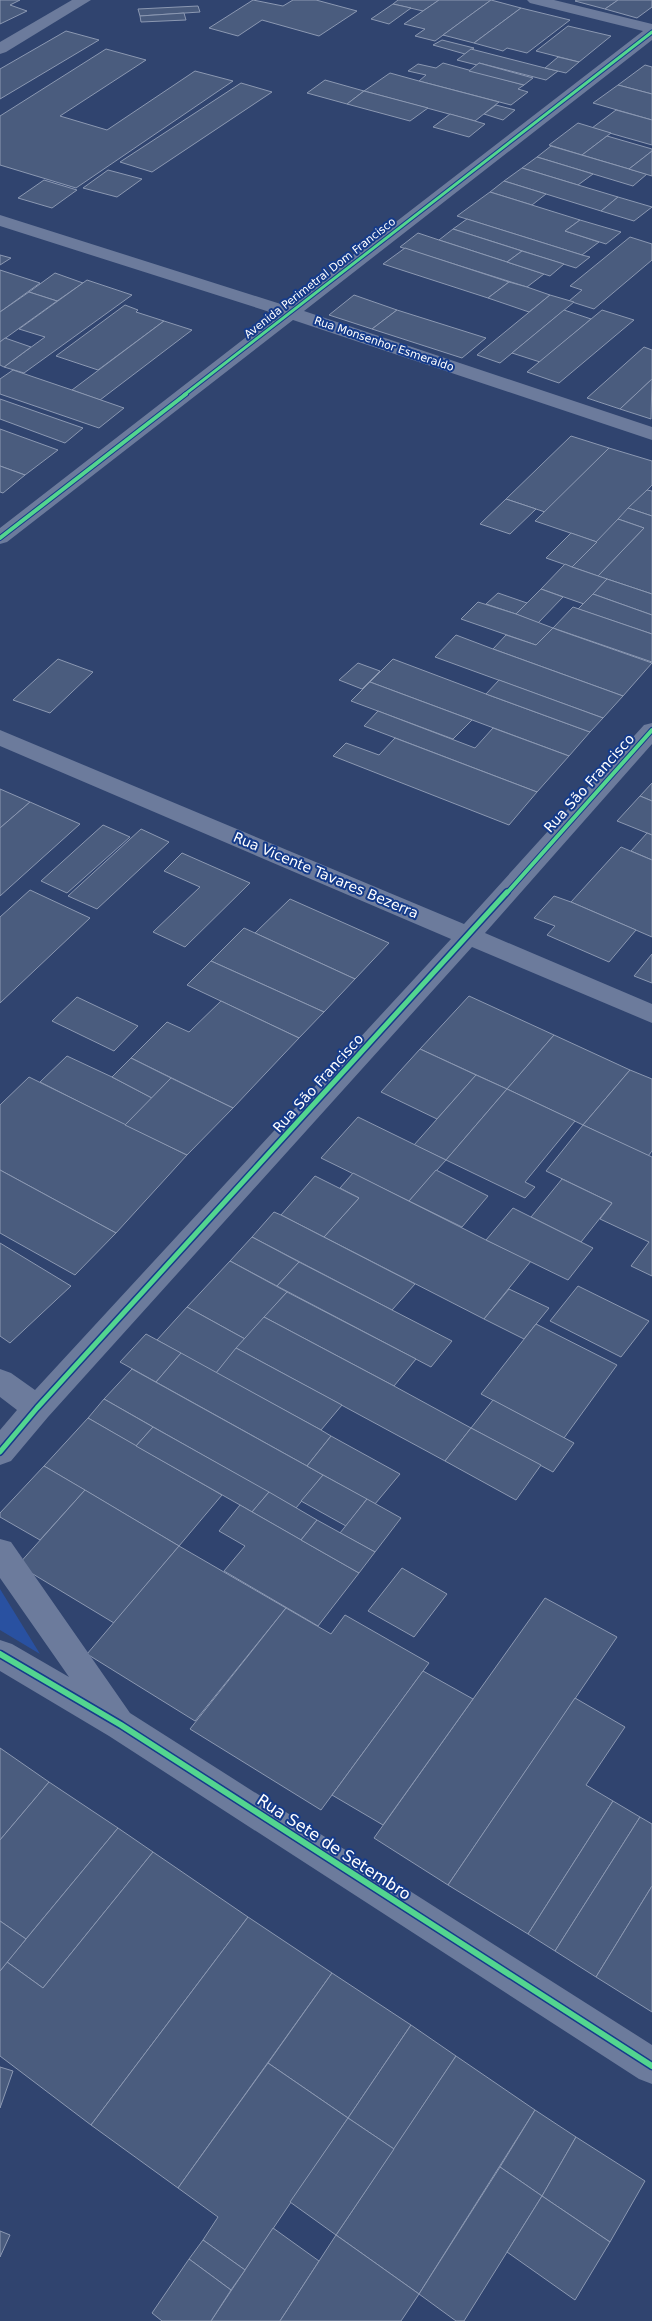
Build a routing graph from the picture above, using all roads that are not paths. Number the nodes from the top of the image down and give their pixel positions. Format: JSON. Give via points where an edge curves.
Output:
{"nodes":[{"id":1,"x":83,"y":0,"type":"edge"},
{"id":2,"x":535,"y":0,"type":"edge"},
{"id":3,"x":652,"y":31,"type":"edge"},
{"id":4,"x":0,"y":49,"type":"edge"},
{"id":5,"x":0,"y":220,"type":"edge"},
{"id":6,"x":291,"y":313,"type":"junction"},
{"id":7,"x":652,"y":434,"type":"edge"},
{"id":8,"x":0,"y":538,"type":"edge"},
{"id":9,"x":652,"y":730,"type":"edge"},
{"id":10,"x":0,"y":736,"type":"edge"},
{"id":11,"x":468,"y":936,"type":"junction"},
{"id":12,"x":652,"y":1014,"type":"edge"},
{"id":13,"x":0,"y":1381,"type":"edge"},
{"id":14,"x":37,"y":1408,"type":"junction"},
{"id":15,"x":0,"y":1452,"type":"edge"},
{"id":16,"x":0,"y":1552,"type":"edge"},
{"id":17,"x":0,"y":1654,"type":"edge"},
{"id":18,"x":121,"y":1725,"type":"junction"},
{"id":19,"x":652,"y":2066,"type":"edge"}],
"edges":[{"from":1,"to":4,"type":"street"},
{"from":2,"to":3,"type":"street"},
{"from":3,"to":6,"type":"street","name":"Avenida Perimetral Dom Francisco"},
{"from":5,"to":6,"type":"street","name":"Rua Monsenhor Esmeraldo"},
{"from":6,"to":7,"type":"street","name":"Rua Monsenhor Esmeraldo"},
{"from":6,"to":8,"type":"street","name":"Avenida Perimetral Dom Francisco"},
{"from":9,"to":11,"type":"street","name":"Rua São Francisco"},
{"from":10,"to":11,"type":"street","name":"Rua Vicente Tavares Bezerra"},
{"from":11,"to":12,"type":"street","name":"Rua Vicente Tavares Bezerra"},
{"from":11,"to":14,"type":"street","name":"Rua São Francisco"},
{"from":13,"to":14,"type":"street"},
{"from":14,"to":15,"type":"street","name":"Rua São Francisco"},
{"from":16,"to":18,"type":"street"},
{"from":17,"to":18,"type":"street","name":"Rua Sete de Setembro"},
{"from":18,"to":19,"type":"street","name":"Rua Sete de Setembro"}]}
